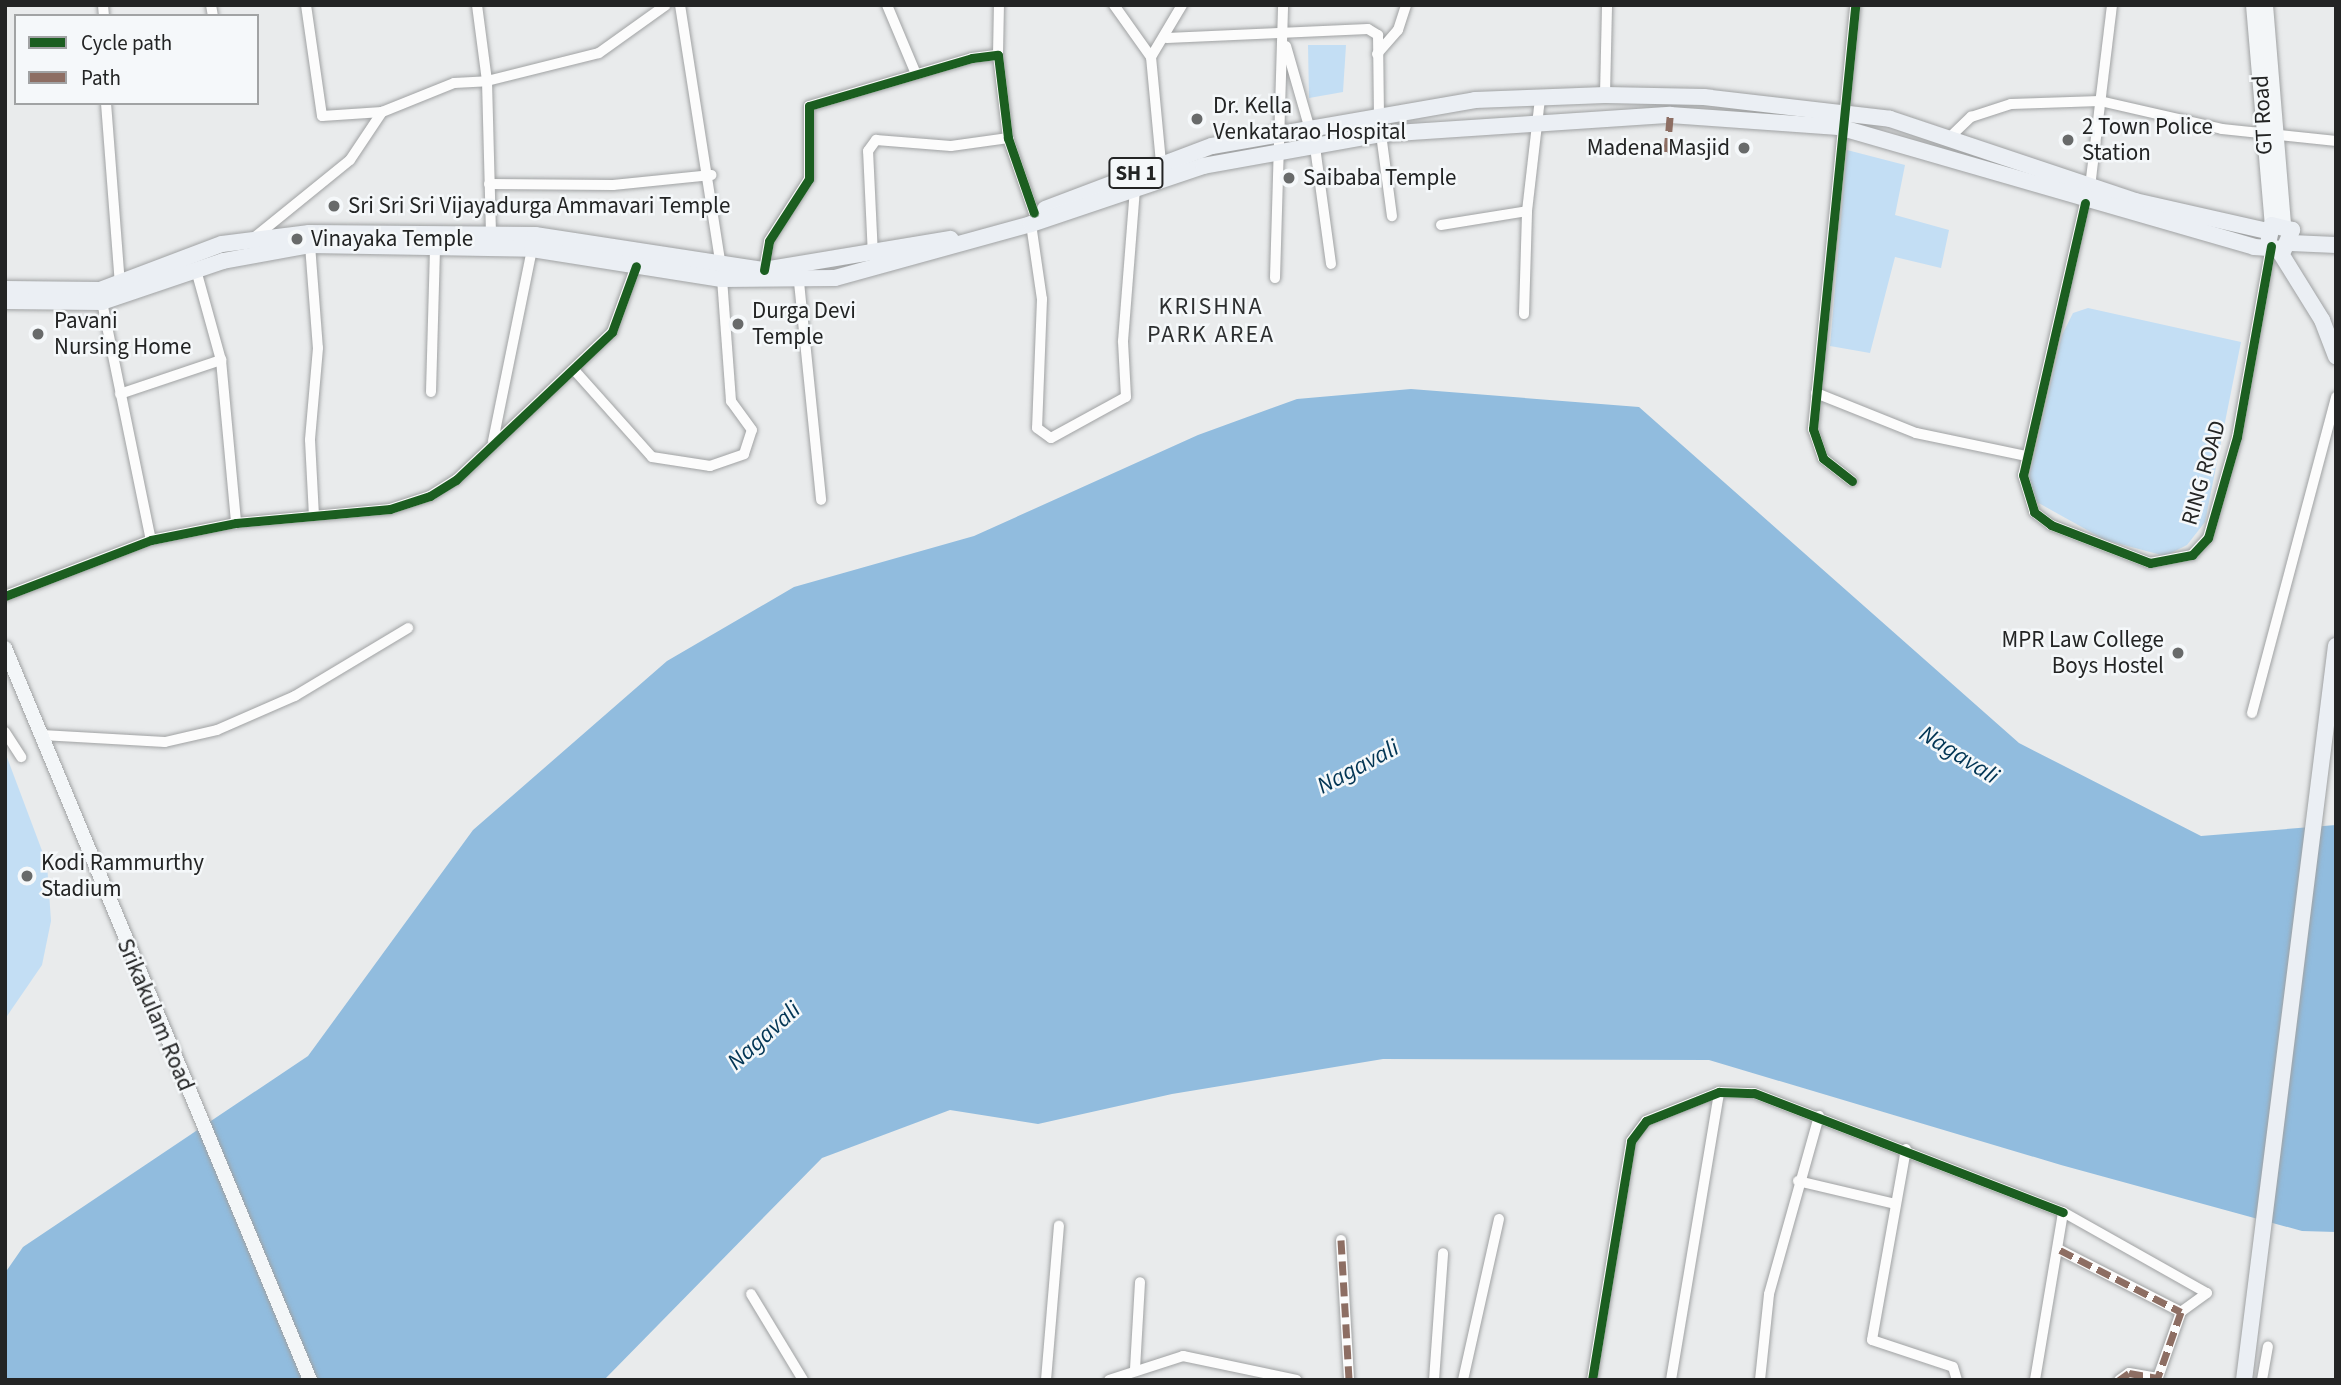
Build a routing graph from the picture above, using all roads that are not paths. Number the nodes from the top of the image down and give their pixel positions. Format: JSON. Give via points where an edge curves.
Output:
{"nodes":[{"id":1,"x":306,"y":5,"type":"edge"},
{"id":2,"x":477,"y":5,"type":"edge"},
{"id":3,"x":666,"y":5,"type":"edge"},
{"id":4,"x":680,"y":5,"type":"edge"},
{"id":5,"x":887,"y":5,"type":"edge"},
{"id":6,"x":999,"y":5,"type":"edge"},
{"id":7,"x":1114,"y":5,"type":"edge"},
{"id":8,"x":1182,"y":5,"type":"edge"},
{"id":9,"x":1283,"y":5,"type":"edge"},
{"id":10,"x":1406,"y":5,"type":"edge"},
{"id":11,"x":1607,"y":5,"type":"edge"},
{"id":12,"x":1855,"y":5,"type":"edge"},
{"id":13,"x":2112,"y":5,"type":"edge"},
{"id":14,"x":2253,"y":5,"type":"edge"},
{"id":15,"x":2266,"y":5,"type":"edge"},
{"id":16,"x":1284,"y":35,"type":"junction"},
{"id":17,"x":1167,"y":38,"type":"junction"},
{"id":18,"x":1377,"y":54,"type":"junction"},
{"id":19,"x":998,"y":55,"type":"junction"},
{"id":20,"x":1151,"y":57,"type":"junction"},
{"id":21,"x":916,"y":74,"type":"junction"},
{"id":22,"x":487,"y":81,"type":"junction"},
{"id":23,"x":1605,"y":94,"type":"junction"},
{"id":24,"x":1539,"y":98,"type":"junction"},
{"id":25,"x":2100,"y":101,"type":"junction"},
{"id":26,"x":106,"y":105,"type":"edge"},
{"id":27,"x":382,"y":112,"type":"junction"},
{"id":28,"x":1840,"y":119,"type":"junction"},
{"id":29,"x":1536,"y":120,"type":"junction"},
{"id":30,"x":1380,"y":126,"type":"junction"},
{"id":31,"x":1310,"y":130,"type":"junction"},
{"id":32,"x":2263,"y":132,"type":"junction"},
{"id":33,"x":2280,"y":134,"type":"junction"},
{"id":34,"x":1275,"y":136,"type":"junction"},
{"id":35,"x":1951,"y":136,"type":"junction"},
{"id":36,"x":1008,"y":138,"type":"junction"},
{"id":37,"x":2336,"y":141,"type":"edge"},
{"id":38,"x":1315,"y":147,"type":"junction"},
{"id":39,"x":1276,"y":154,"type":"junction"},
{"id":40,"x":1161,"y":163,"type":"junction"},
{"id":41,"x":711,"y":175,"type":"junction"},
{"id":42,"x":489,"y":184,"type":"junction"},
{"id":43,"x":2090,"y":187,"type":"junction"},
{"id":44,"x":1135,"y":189,"type":"junction"},
{"id":45,"x":2085,"y":203,"type":"junction"},
{"id":46,"x":1527,"y":211,"type":"junction"},
{"id":47,"x":1392,"y":216,"type":"dead end"},
{"id":48,"x":1032,"y":219,"type":"junction"},
{"id":49,"x":1441,"y":225,"type":"dead end"},
{"id":50,"x":491,"y":232,"type":"junction"},
{"id":51,"x":2336,"y":236,"type":"edge"},
{"id":52,"x":2279,"y":238,"type":"junction"},
{"id":53,"x":254,"y":245,"type":"junction"},
{"id":54,"x":435,"y":245,"type":"junction"},
{"id":55,"x":310,"y":246,"type":"junction"},
{"id":56,"x":2336,"y":246,"type":"edge"},
{"id":57,"x":532,"y":249,"type":"junction"},
{"id":58,"x":873,"y":256,"type":"junction"},
{"id":59,"x":1331,"y":264,"type":"dead end"},
{"id":60,"x":636,"y":265,"type":"junction"},
{"id":61,"x":196,"y":270,"type":"junction"},
{"id":62,"x":764,"y":270,"type":"junction"},
{"id":63,"x":722,"y":273,"type":"junction"},
{"id":64,"x":1275,"y":278,"type":"dead end"},
{"id":65,"x":799,"y":282,"type":"junction"},
{"id":66,"x":120,"y":285,"type":"junction"},
{"id":67,"x":5,"y":289,"type":"edge"},
{"id":68,"x":5,"y":301,"type":"edge"},
{"id":69,"x":102,"y":302,"type":"junction"},
{"id":70,"x":1524,"y":314,"type":"dead end"},
{"id":71,"x":2336,"y":356,"type":"edge"},
{"id":72,"x":221,"y":360,"type":"junction"},
{"id":73,"x":576,"y":372,"type":"junction"},
{"id":74,"x":431,"y":392,"type":"dead end"},
{"id":75,"x":1816,"y":393,"type":"junction"},
{"id":76,"x":120,"y":394,"type":"junction"},
{"id":77,"x":2336,"y":397,"type":"edge"},
{"id":78,"x":493,"y":441,"type":"junction"},
{"id":79,"x":2026,"y":456,"type":"junction"},
{"id":80,"x":1852,"y":481,"type":"dead end"},
{"id":81,"x":821,"y":500,"type":"dead end"},
{"id":82,"x":314,"y":516,"type":"junction"},
{"id":83,"x":236,"y":523,"type":"junction"},
{"id":84,"x":150,"y":540,"type":"junction"},
{"id":85,"x":5,"y":596,"type":"edge"},
{"id":86,"x":408,"y":628,"type":"dead end"},
{"id":87,"x":2336,"y":646,"type":"edge"},
{"id":88,"x":5,"y":648,"type":"edge"},
{"id":89,"x":2252,"y":713,"type":"dead end"},
{"id":90,"x":5,"y":732,"type":"edge"},
{"id":91,"x":2331,"y":734,"type":"edge"},
{"id":92,"x":42,"y":735,"type":"junction"},
{"id":93,"x":21,"y":757,"type":"dead end"},
{"id":94,"x":1719,"y":1092,"type":"junction"},
{"id":95,"x":1819,"y":1116,"type":"junction"},
{"id":96,"x":1906,"y":1149,"type":"junction"},
{"id":97,"x":1798,"y":1181,"type":"junction"},
{"id":98,"x":1895,"y":1204,"type":"junction"},
{"id":99,"x":2063,"y":1213,"type":"junction"},
{"id":100,"x":1499,"y":1219,"type":"dead end"},
{"id":101,"x":1059,"y":1226,"type":"dead end"},
{"id":102,"x":1341,"y":1240,"type":"dead end"},
{"id":103,"x":2060,"y":1250,"type":"junction"},
{"id":104,"x":1443,"y":1253,"type":"dead end"},
{"id":105,"x":1140,"y":1282,"type":"dead end"},
{"id":106,"x":751,"y":1294,"type":"dead end"},
{"id":107,"x":2181,"y":1312,"type":"junction"},
{"id":108,"x":2269,"y":1347,"type":"dead end"},
{"id":109,"x":1139,"y":1368,"type":"junction"},
{"id":110,"x":1112,"y":1379,"type":"edge"},
{"id":111,"x":2157,"y":1379,"type":"edge"},
{"id":112,"x":310,"y":1380,"type":"edge"},
{"id":113,"x":803,"y":1380,"type":"edge"},
{"id":114,"x":1046,"y":1380,"type":"edge"},
{"id":115,"x":1144,"y":1380,"type":"edge"},
{"id":116,"x":1297,"y":1380,"type":"edge"},
{"id":117,"x":1349,"y":1380,"type":"edge"},
{"id":118,"x":1434,"y":1380,"type":"edge"},
{"id":119,"x":1463,"y":1380,"type":"edge"},
{"id":120,"x":1592,"y":1380,"type":"edge"},
{"id":121,"x":1671,"y":1380,"type":"edge"},
{"id":122,"x":1760,"y":1380,"type":"edge"},
{"id":123,"x":1957,"y":1380,"type":"edge"},
{"id":124,"x":2035,"y":1380,"type":"edge"},
{"id":125,"x":2119,"y":1380,"type":"edge"},
{"id":126,"x":2244,"y":1380,"type":"edge"},
{"id":127,"x":2262,"y":1380,"type":"edge"}],
"edges":[{"from":1,"to":27,"type":"street","via":[[322,116]]},
{"from":2,"to":22,"type":"street"},
{"from":3,"to":22,"type":"street","via":[[599,53]]},
{"from":4,"to":41,"type":"street"},
{"from":5,"to":21,"type":"street"},
{"from":6,"to":19,"type":"street"},
{"from":7,"to":20,"type":"street"},
{"from":8,"to":17,"type":"street"},
{"from":9,"to":16,"type":"street"},
{"from":10,"to":18,"type":"street","via":[[1398,30]]},
{"from":11,"to":23,"type":"street"},
{"from":12,"to":28,"type":"street"},
{"from":13,"to":25,"type":"street"},
{"from":14,"to":32,"type":"main road","name":"GT Road"},
{"from":15,"to":33,"type":"main road"},
{"from":16,"to":17,"type":"street"},
{"from":16,"to":18,"type":"street","via":[[1368,29],[1378,35]]},
{"from":16,"to":31,"type":"street"},
{"from":16,"to":34,"type":"street"},
{"from":17,"to":20,"type":"street"},
{"from":18,"to":30,"type":"street"},
{"from":19,"to":21,"type":"street"},
{"from":19,"to":36,"type":"street"},
{"from":20,"to":40,"type":"street"},
{"from":21,"to":62,"type":"street","via":[[809,106],[809,179],[769,241]]},
{"from":22,"to":27,"type":"street","via":[[454,83]]},
{"from":22,"to":42,"type":"street"},
{"from":23,"to":24,"type":"main road","number":"SH 1"},
{"from":23,"to":28,"type":"main road","number":"SH 1"},
{"from":24,"to":29,"type":"street"},
{"from":24,"to":30,"type":"main road","number":"SH 1","via":[[1475,100]]},
{"from":25,"to":32,"type":"street"},
{"from":25,"to":35,"type":"street","via":[[1988,110]]},
{"from":25,"to":43,"type":"street"},
{"from":26,"to":66,"type":"street"},
{"from":27,"to":53,"type":"street","via":[[350,160]]},
{"from":28,"to":29,"type":"main road","number":"SH 1","via":[[1670,115]]},
{"from":28,"to":35,"type":"main road","number":"SH 1"},
{"from":28,"to":45,"type":"main road","number":"SH 1"},
{"from":28,"to":75,"type":"street"},
{"from":29,"to":30,"type":"main road","number":"SH 1"},
{"from":29,"to":46,"type":"street"},
{"from":30,"to":31,"type":"main road","number":"SH 1"},
{"from":30,"to":38,"type":"main road","number":"SH 1"},
{"from":30,"to":47,"type":"street"},
{"from":31,"to":34,"type":"main road","number":"SH 1"},
{"from":31,"to":38,"type":"street"},
{"from":32,"to":33,"type":"street"},
{"from":32,"to":52,"type":"main road","name":"GT Road"},
{"from":33,"to":37,"type":"street"},
{"from":33,"to":52,"type":"main road"},
{"from":34,"to":39,"type":"street"},
{"from":34,"to":40,"type":"main road","number":"SH 1"},
{"from":35,"to":43,"type":"main road","number":"SH 1"},
{"from":36,"to":48,"type":"street"},
{"from":36,"to":58,"type":"street","via":[[951,146],[876,140],[868,151]]},
{"from":38,"to":39,"type":"main road","number":"SH 1"},
{"from":38,"to":59,"type":"street"},
{"from":39,"to":44,"type":"main road","number":"SH 1","via":[[1203,166]]},
{"from":39,"to":64,"type":"street"},
{"from":40,"to":48,"type":"main road","number":"SH 1"},
{"from":41,"to":42,"type":"street","via":[[612,185]]},
{"from":41,"to":63,"type":"street"},
{"from":42,"to":50,"type":"street"},
{"from":43,"to":52,"type":"main road","number":"SH 1"},
{"from":44,"to":48,"type":"main road","number":"SH 1"},
{"from":44,"to":48,"type":"street","via":[[1123,341],[1126,397],[1051,438],[1037,428],[1042,299]]},
{"from":45,"to":52,"type":"main road","number":"SH 1","via":[[2254,247]]},
{"from":45,"to":79,"type":"street","name":"RING ROAD"},
{"from":46,"to":49,"type":"street"},
{"from":46,"to":70,"type":"street"},
{"from":48,"to":58,"type":"main road","number":"SH 1"},
{"from":48,"to":65,"type":"main road","number":"SH 1","via":[[876,270]]},
{"from":50,"to":53,"type":"main road","number":"SH 1"},
{"from":50,"to":63,"type":"main road","number":"SH 1","via":[[640,249]]},
{"from":51,"to":52,"type":"main road","number":"SH 1"},
{"from":52,"to":56,"type":"main road","number":"SH 1"},
{"from":52,"to":71,"type":"main road"},
{"from":52,"to":79,"type":"street","name":"RING ROAD","via":[[2222,500],[2208,538],[2192,555],[2150,563],[2051,525],[2034,512],[2023,475]]},
{"from":53,"to":55,"type":"main road","number":"SH 1"},
{"from":53,"to":61,"type":"main road","number":"SH 1"},
{"from":53,"to":66,"type":"main road","number":"SH 1"},
{"from":54,"to":55,"type":"main road","number":"SH 1"},
{"from":54,"to":57,"type":"main road","number":"SH 1"},
{"from":54,"to":74,"type":"street"},
{"from":55,"to":82,"type":"street","via":[[318,348],[310,440]]},
{"from":57,"to":60,"type":"main road","number":"SH 1"},
{"from":57,"to":78,"type":"street"},
{"from":58,"to":62,"type":"main road","number":"SH 1"},
{"from":60,"to":63,"type":"main road","number":"SH 1"},
{"from":60,"to":73,"type":"street","via":[[612,332]]},
{"from":61,"to":69,"type":"main road","number":"SH 1"},
{"from":61,"to":72,"type":"street"},
{"from":62,"to":63,"type":"main road","number":"SH 1"},
{"from":63,"to":65,"type":"main road","number":"SH 1"},
{"from":63,"to":73,"type":"street","via":[[732,401],[752,430],[744,453],[710,466],[652,457]]},
{"from":65,"to":81,"type":"street"},
{"from":66,"to":67,"type":"main road","number":"SH 1","via":[[66,292]]},
{"from":68,"to":69,"type":"main road","number":"SH 1"},
{"from":69,"to":76,"type":"street"},
{"from":72,"to":76,"type":"street"},
{"from":72,"to":83,"type":"street"},
{"from":73,"to":78,"type":"street"},
{"from":75,"to":79,"type":"street","via":[[1916,433]]},
{"from":75,"to":80,"type":"street","via":[[1815,446]]},
{"from":76,"to":84,"type":"street"},
{"from":77,"to":89,"type":"street"},
{"from":78,"to":82,"type":"street","via":[[456,480],[430,496],[390,509]]},
{"from":82,"to":83,"type":"street"},
{"from":83,"to":84,"type":"street"},
{"from":84,"to":85,"type":"street"},
{"from":86,"to":92,"type":"street","via":[[295,696],[217,730],[165,742]]},
{"from":87,"to":91,"type":"main road"},
{"from":88,"to":92,"type":"main road","name":"Srikakulam Road"},
{"from":90,"to":93,"type":"street"},
{"from":91,"to":126,"type":"main road","via":[[2321,757]]},
{"from":92,"to":112,"type":"main road","name":"Srikakulam Road"},
{"from":94,"to":95,"type":"street","via":[[1754,1093]]},
{"from":94,"to":120,"type":"street","via":[[1646,1121],[1631,1141]]},
{"from":94,"to":121,"type":"street"},
{"from":95,"to":96,"type":"street"},
{"from":95,"to":97,"type":"street"},
{"from":96,"to":98,"type":"street"},
{"from":96,"to":99,"type":"street"},
{"from":97,"to":98,"type":"street"},
{"from":97,"to":122,"type":"street","via":[[1769,1294]]},
{"from":98,"to":123,"type":"street","via":[[1872,1340],[1953,1367]]},
{"from":99,"to":103,"type":"street"},
{"from":99,"to":107,"type":"street","via":[[2207,1293]]},
{"from":100,"to":119,"type":"street"},
{"from":101,"to":114,"type":"street"},
{"from":102,"to":117,"type":"street"},
{"from":103,"to":107,"type":"street"},
{"from":103,"to":124,"type":"street"},
{"from":104,"to":118,"type":"street"},
{"from":105,"to":109,"type":"street"},
{"from":106,"to":113,"type":"street"},
{"from":107,"to":111,"type":"street"},
{"from":108,"to":127,"type":"street"},
{"from":109,"to":110,"type":"street"},
{"from":109,"to":115,"type":"street"},
{"from":109,"to":116,"type":"street","via":[[1183,1356]]},
{"from":111,"to":125,"type":"street","via":[[2129,1373]]}]}
